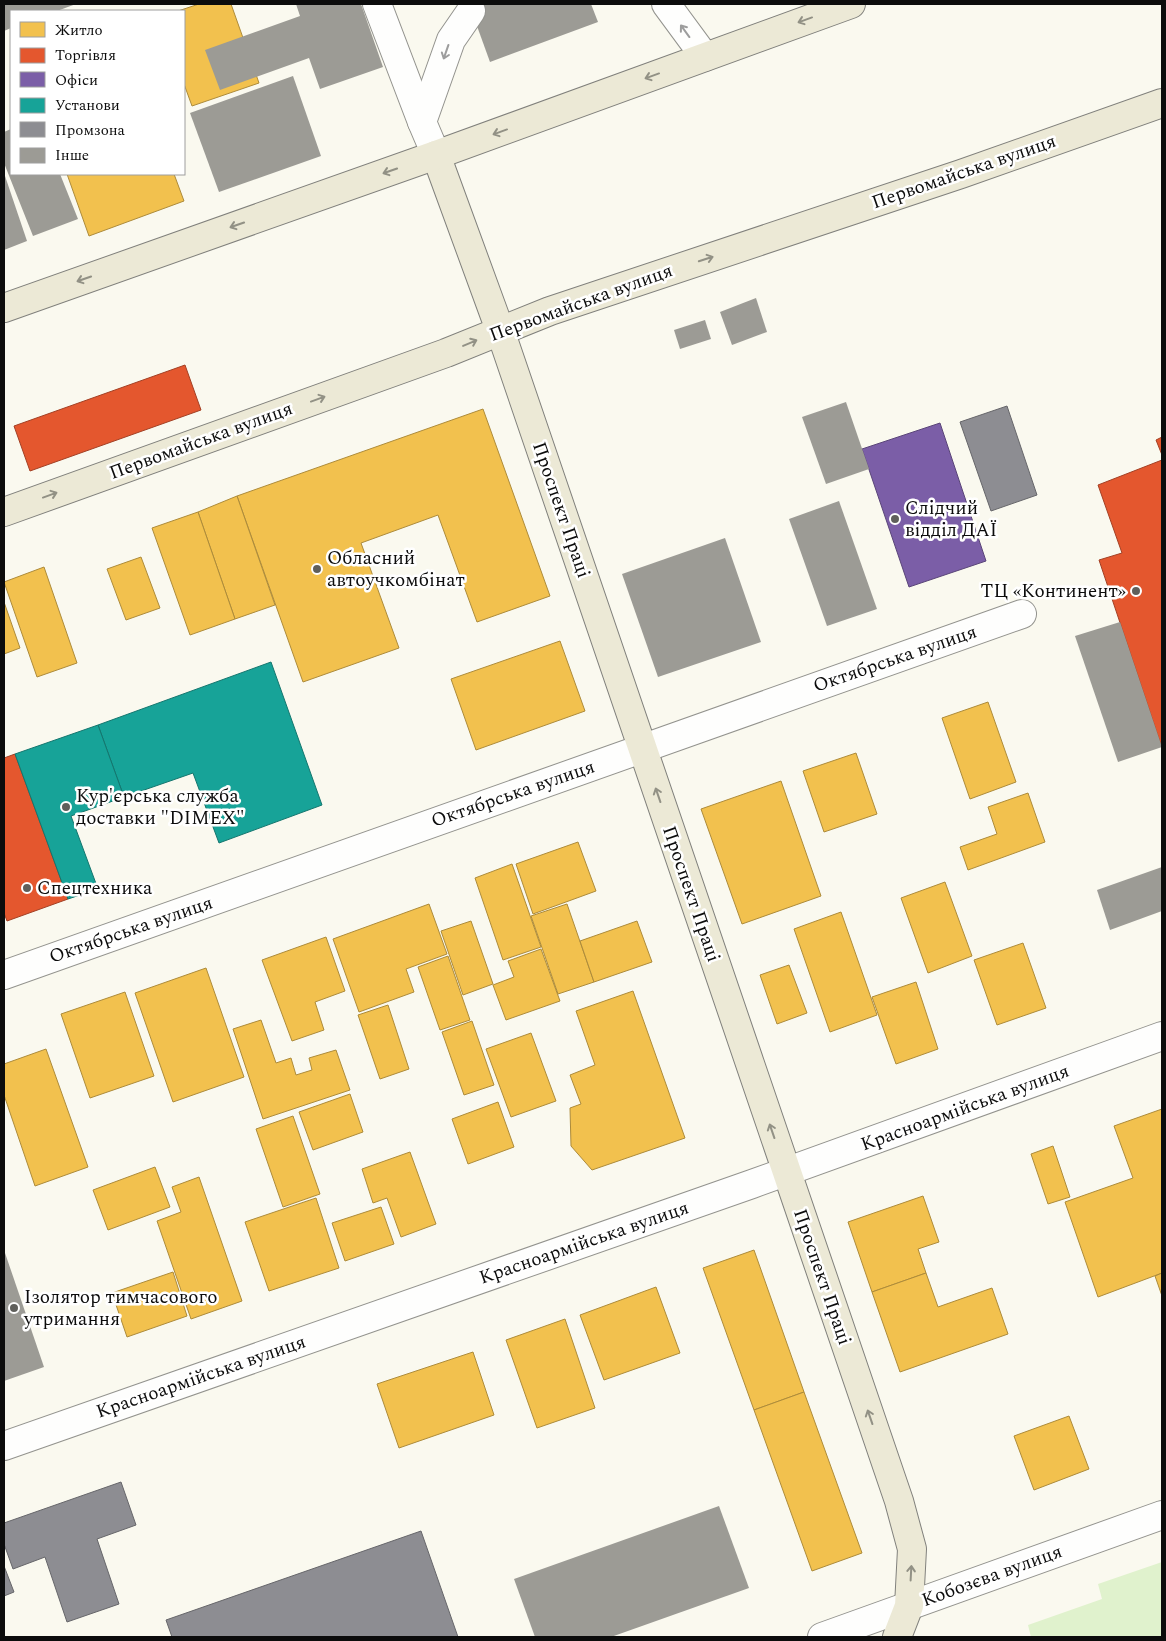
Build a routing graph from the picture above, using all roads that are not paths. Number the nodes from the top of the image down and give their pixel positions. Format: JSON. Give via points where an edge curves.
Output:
{"nodes":[{"id":1,"x":377,"y":4,"type":"edge"},
{"id":2,"x":666,"y":4,"type":"edge"},
{"id":3,"x":851,"y":4,"type":"edge"},
{"id":4,"x":472,"y":11,"type":"dead end"},
{"id":5,"x":705,"y":57,"type":"junction"},
{"id":6,"x":1162,"y":103,"type":"edge"},
{"id":7,"x":422,"y":122,"type":"junction"},
{"id":8,"x":436,"y":155,"type":"junction"},
{"id":9,"x":4,"y":308,"type":"edge"},
{"id":10,"x":500,"y":330,"type":"junction"},
{"id":11,"x":4,"y":512,"type":"edge"},
{"id":12,"x":1022,"y":614,"type":"dead end"},
{"id":13,"x":642,"y":749,"type":"junction"},
{"id":14,"x":4,"y":975,"type":"edge"},
{"id":15,"x":1162,"y":1036,"type":"edge"},
{"id":16,"x":786,"y":1172,"type":"junction"},
{"id":17,"x":4,"y":1446,"type":"edge"},
{"id":18,"x":1162,"y":1515,"type":"edge"},
{"id":19,"x":909,"y":1606,"type":"junction"},
{"id":20,"x":822,"y":1637,"type":"edge"},
{"id":21,"x":897,"y":1637,"type":"edge"}],
"edges":[{"from":1,"to":7,"type":"street"},
{"from":5,"to":2,"type":"street","one_way":true},
{"from":3,"to":5,"type":"main road","one_way":true},
{"from":4,"to":7,"type":"street","one_way":true,"via":[[451,40]]},
{"from":5,"to":8,"type":"main road","one_way":true},
{"from":10,"to":6,"type":"main road","name":"Первомайська вулиця","one_way":true},
{"from":7,"to":8,"type":"street"},
{"from":8,"to":9,"type":"main road","one_way":true},
{"from":8,"to":10,"type":"main road","name":"Проспект Праці"},
{"from":11,"to":10,"type":"main road","name":"Первомайська вулиця","one_way":true,"via":[[446,353]]},
{"from":10,"to":13,"type":"main road","name":"Проспект Праці"},
{"from":12,"to":13,"type":"street","name":"Октябрська вулиця"},
{"from":13,"to":14,"type":"street","name":"Октябрська вулиця"},
{"from":16,"to":13,"type":"main road","name":"Проспект Праці","one_way":true},
{"from":15,"to":16,"type":"street","name":"Красноармійська вулиця"},
{"from":16,"to":17,"type":"street","name":"Красноармійська вулиця"},
{"from":19,"to":16,"type":"main road","name":"Проспект Праці","one_way":true,"via":[[912,1550],[899,1501]]},
{"from":18,"to":19,"type":"street","name":"Кобозєва вулиця"},
{"from":19,"to":20,"type":"street","name":"Кобозєва вулиця"},
{"from":19,"to":21,"type":"main road","name":"Проспект Праці"}]}
